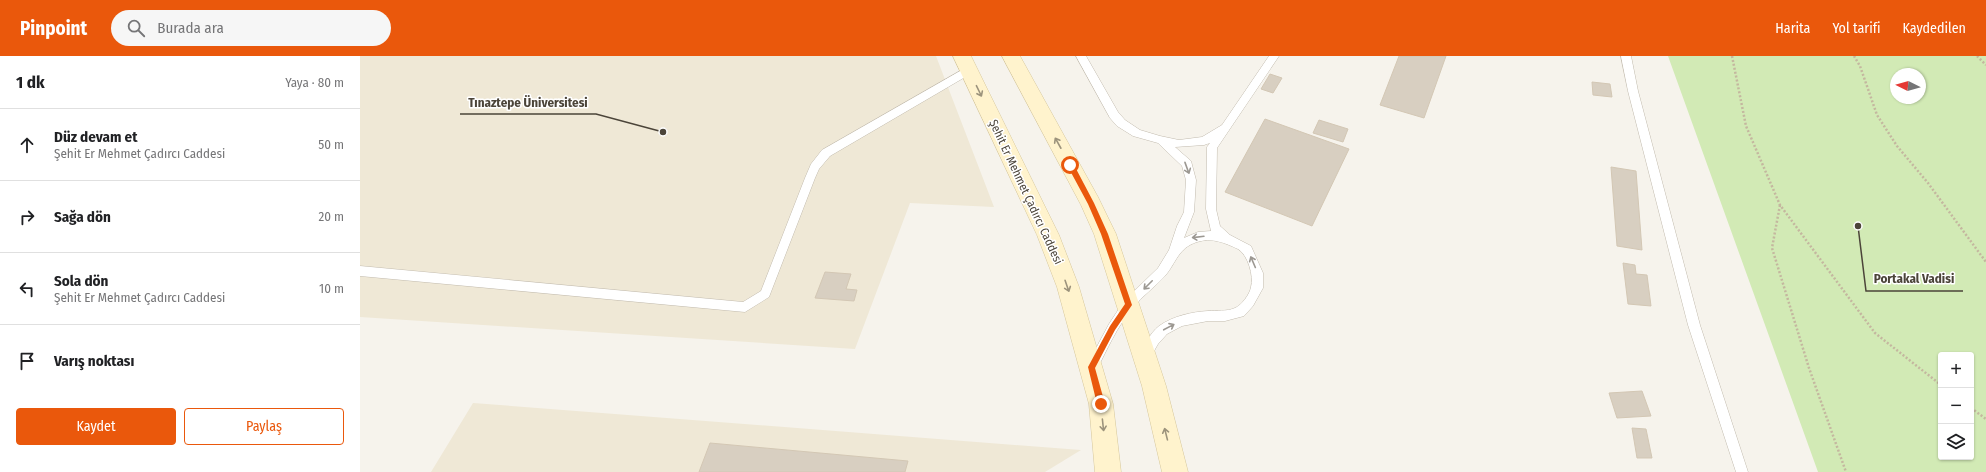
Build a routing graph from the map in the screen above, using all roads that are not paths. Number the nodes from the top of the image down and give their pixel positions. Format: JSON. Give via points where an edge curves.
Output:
{"nodes":[{"id":1,"x":1011,"y":56,"type":"edge"},
{"id":2,"x":1081,"y":56,"type":"edge"},
{"id":3,"x":1274,"y":56,"type":"edge"},
{"id":4,"x":1626,"y":56,"type":"edge"},
{"id":5,"x":965,"y":63,"type":"edge"},
{"id":6,"x":1226,"y":128,"type":"junction"},
{"id":7,"x":1160,"y":140,"type":"junction"},
{"id":8,"x":1226,"y":238,"type":"junction"},
{"id":9,"x":1174,"y":251,"type":"junction"},
{"id":10,"x":360,"y":271,"type":"edge"},
{"id":11,"x":1128,"y":305,"type":"junction"},
{"id":12,"x":1144,"y":356,"type":"junction"},
{"id":13,"x":1091,"y":367,"type":"junction"},
{"id":14,"x":1108,"y":472,"type":"edge"},
{"id":15,"x":1175,"y":472,"type":"edge"},
{"id":16,"x":1742,"y":472,"type":"edge"}],
"edges":[{"from":11,"to":1,"type":"main road","one_way":true,"via":[[1105,234],[1091,203]]},
{"from":2,"to":7,"type":"lane","via":[[1121,123],[1137,133]]},
{"from":3,"to":6,"type":"lane"},
{"from":4,"to":16,"type":"lane","via":[[1694,325]]},
{"from":5,"to":10,"type":"lane","via":[[826,153],[810,178],[765,294],[745,307]]},
{"from":5,"to":13,"type":"main road","name":"Şehit Er Mehmet Çadırcı Caddesi","one_way":true,"via":[[1048,235],[1068,287]]},
{"from":6,"to":7,"type":"lane","via":[[1204,141],[1195,143],[1179,144]]},
{"from":6,"to":8,"type":"lane","via":[[1212,147],[1211,209],[1215,228]]},
{"from":7,"to":9,"type":"lane","one_way":true,"via":[[1187,164],[1190,180],[1189,212]]},
{"from":8,"to":9,"type":"lane","one_way":true,"via":[[1210,235],[1190,238]]},
{"from":12,"to":8,"type":"lane","one_way":true,"via":[[1163,330],[1180,321],[1240,312],[1249,302],[1257,288],[1254,261],[1247,249]]},
{"from":9,"to":11,"type":"lane","one_way":true,"via":[[1162,271]]},
{"from":11,"to":12,"type":"main road"},
{"from":11,"to":13,"type":"lane"},
{"from":15,"to":12,"type":"main road","one_way":true},
{"from":13,"to":14,"type":"main road","name":"Şehit Er Mehmet Çadırcı Caddesi","one_way":true,"via":[[1101,404]]}]}
